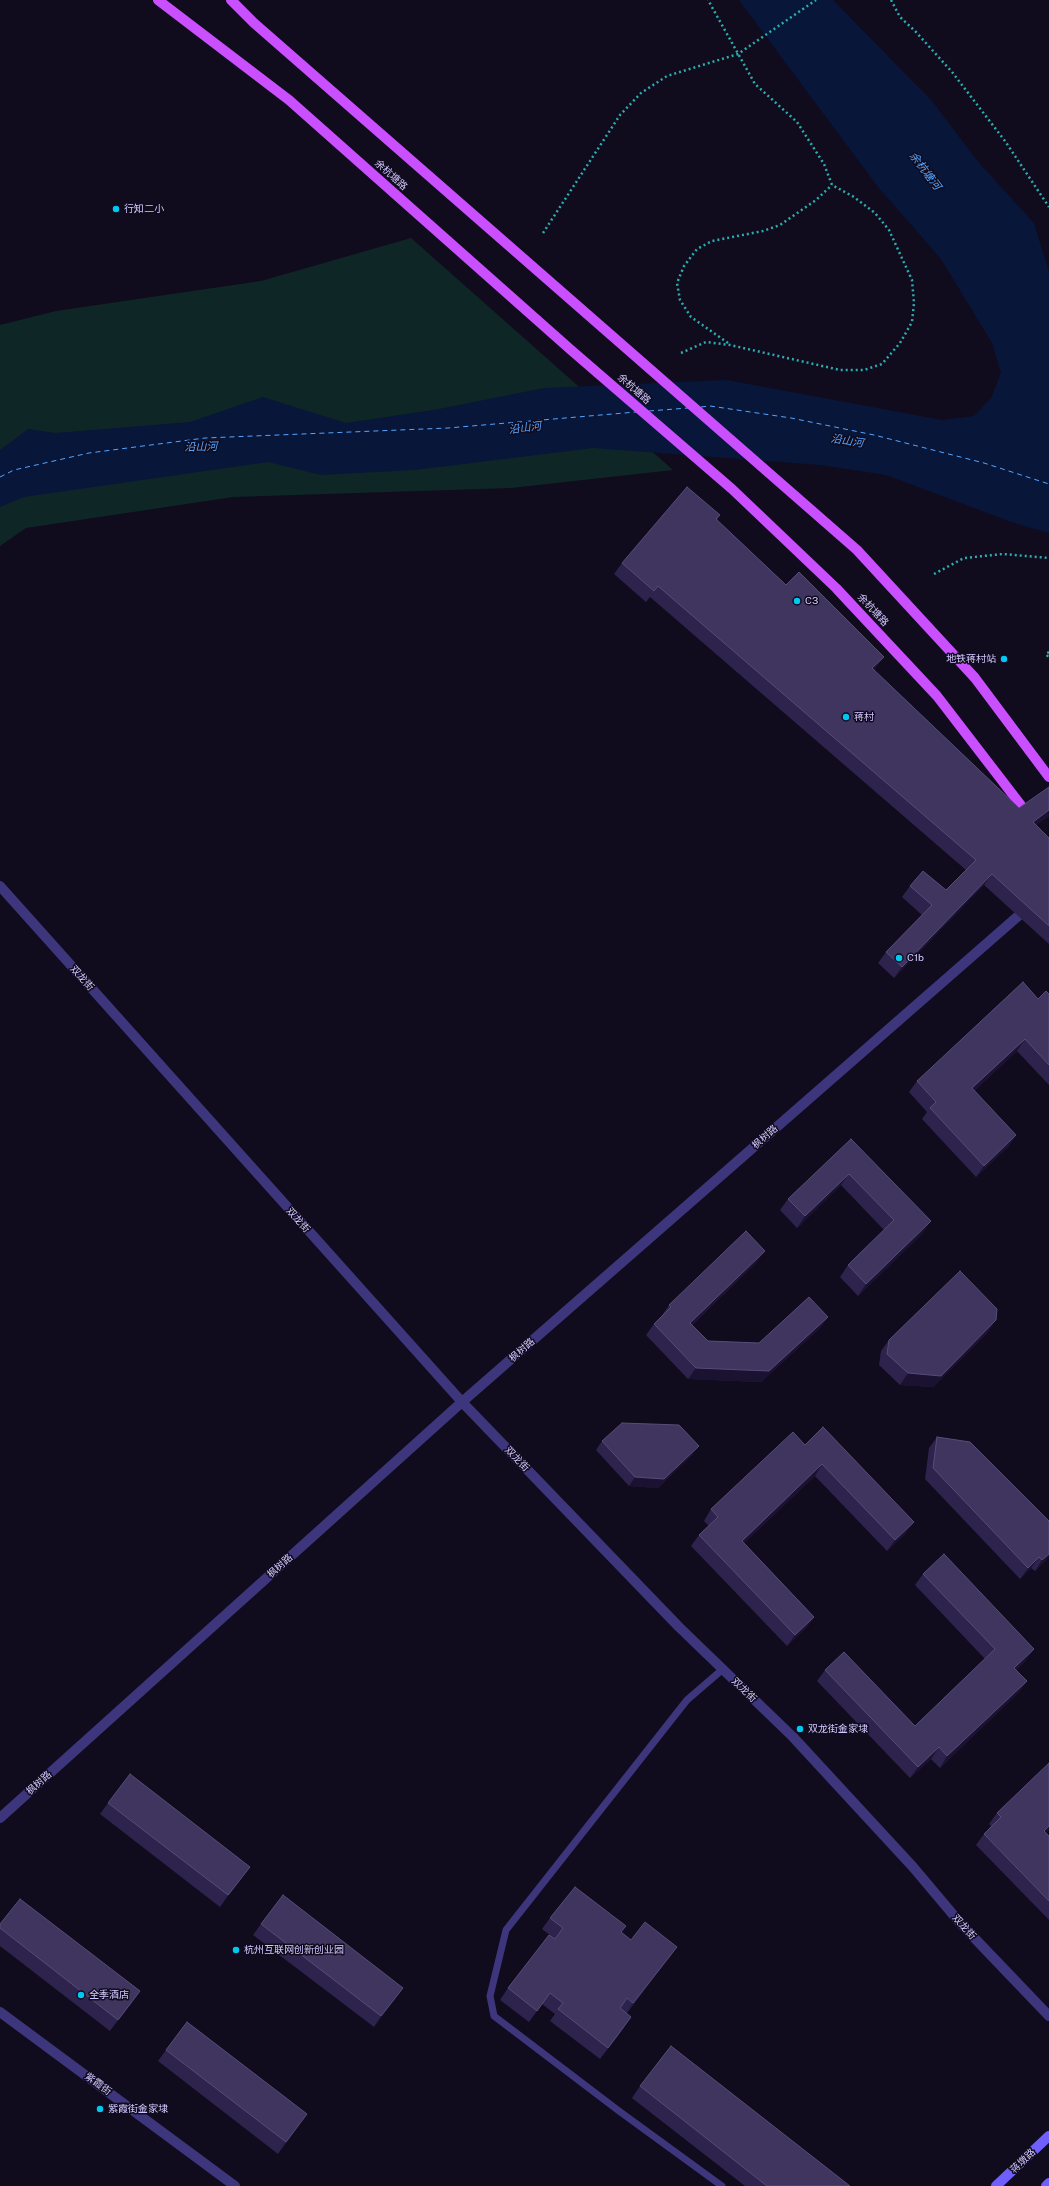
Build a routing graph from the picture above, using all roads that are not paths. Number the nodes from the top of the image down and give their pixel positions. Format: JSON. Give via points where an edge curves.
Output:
{"nodes":[{"id":1,"x":158,"y":0,"type":"edge"},
{"id":2,"x":231,"y":0,"type":"edge"},
{"id":3,"x":1049,"y":777,"type":"edge"},
{"id":4,"x":1035,"y":824,"type":"edge"},
{"id":5,"x":0,"y":886,"type":"edge"},
{"id":6,"x":1049,"y":889,"type":"edge"},
{"id":7,"x":462,"y":1402,"type":"junction"},
{"id":8,"x":723,"y":1669,"type":"junction"},
{"id":9,"x":0,"y":1818,"type":"edge"},
{"id":10,"x":0,"y":2012,"type":"edge"},
{"id":11,"x":1049,"y":2016,"type":"edge"},
{"id":12,"x":1049,"y":2136,"type":"edge"},
{"id":13,"x":1049,"y":2183,"type":"edge"},
{"id":14,"x":235,"y":2186,"type":"edge"},
{"id":15,"x":722,"y":2186,"type":"edge"},
{"id":16,"x":996,"y":2186,"type":"edge"},
{"id":17,"x":1046,"y":2186,"type":"edge"}],
"edges":[{"from":1,"to":4,"type":"main road","name":"余杭塘路","via":[[289,100],[732,489],[836,588],[937,696]]},
{"from":2,"to":3,"type":"main road","via":[[857,550],[975,678]]},
{"from":5,"to":7,"type":"street","name":"双龙街"},
{"from":6,"to":7,"type":"street","name":"枫树路"},
{"from":7,"to":8,"type":"street","name":"双龙街","via":[[679,1627]]},
{"from":7,"to":9,"type":"street","name":"枫树路"},
{"from":8,"to":11,"type":"street","name":"双龙街","via":[[793,1737],[913,1867],[961,1924]]},
{"from":8,"to":15,"type":"lane","via":[[687,1700],[506,1930],[490,1996],[494,2016]]},
{"from":10,"to":14,"type":"street","name":"紫霞街"},
{"from":12,"to":16,"type":"main road","name":"蒋墩路"},
{"from":13,"to":17,"type":"main road"}]}
